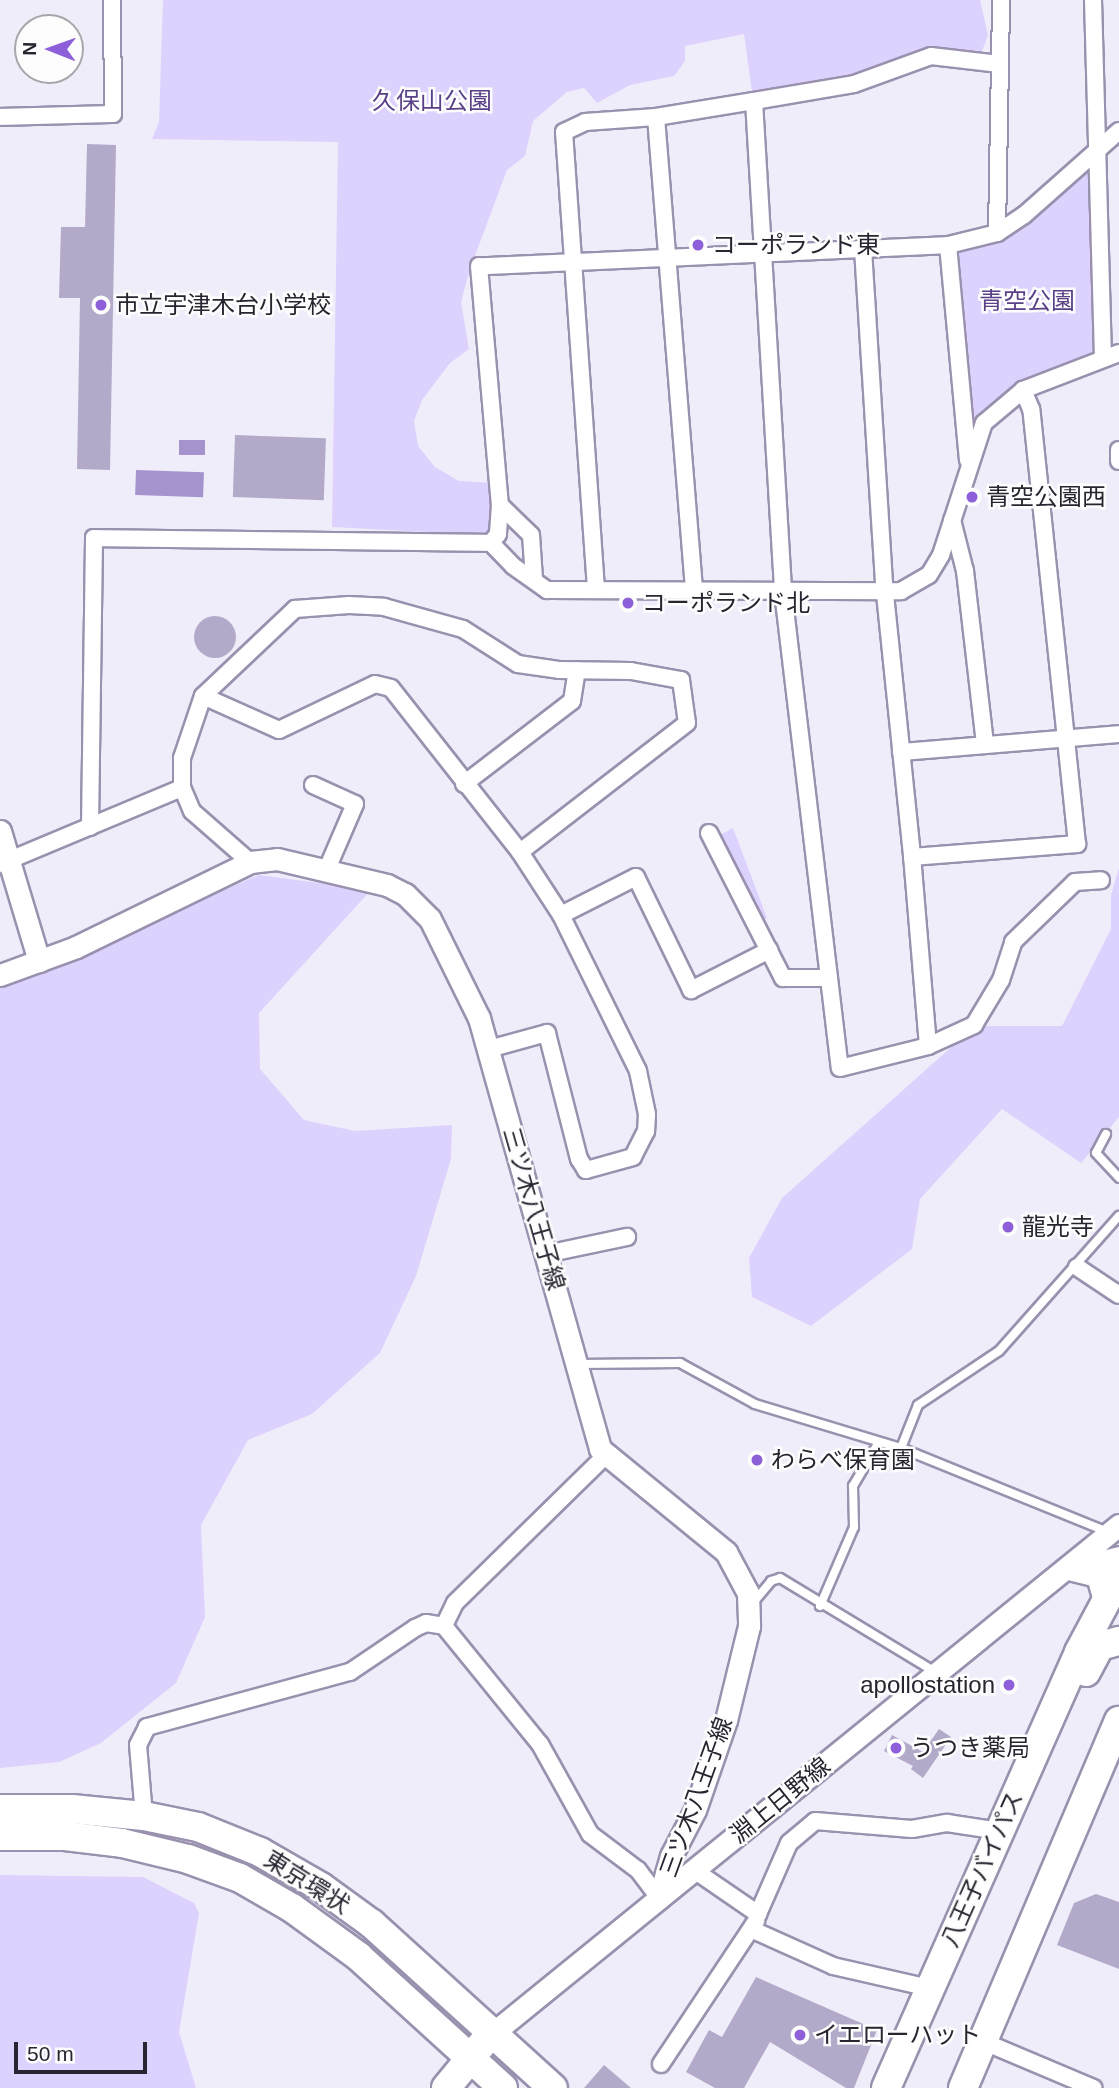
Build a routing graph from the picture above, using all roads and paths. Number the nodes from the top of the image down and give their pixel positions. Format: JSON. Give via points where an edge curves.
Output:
{"nodes":[{"id":1,"x":112,"y":0,"type":"edge"},
{"id":2,"x":1001,"y":0,"type":"edge"},
{"id":3,"x":1093,"y":0,"type":"edge"},
{"id":4,"x":1000,"y":64,"type":"junction"},
{"id":5,"x":754,"y":101,"type":"junction"},
{"id":6,"x":0,"y":117,"type":"edge"},
{"id":7,"x":656,"y":117,"type":"junction"},
{"id":8,"x":1119,"y":131,"type":"edge"},
{"id":9,"x":1094,"y":153,"type":"junction"},
{"id":10,"x":997,"y":233,"type":"junction"},
{"id":11,"x":948,"y":245,"type":"junction"},
{"id":12,"x":863,"y":249,"type":"junction"},
{"id":13,"x":764,"y":253,"type":"junction"},
{"id":14,"x":668,"y":258,"type":"junction"},
{"id":15,"x":573,"y":261,"type":"junction"},
{"id":16,"x":1111,"y":355,"type":"edge"},
{"id":17,"x":1023,"y":390,"type":"junction"},
{"id":18,"x":1119,"y":450,"type":"edge"},
{"id":19,"x":968,"y":460,"type":"junction"},
{"id":20,"x":1119,"y":461,"type":"edge"},
{"id":21,"x":500,"y":505,"type":"junction"},
{"id":22,"x":952,"y":520,"type":"junction"},
{"id":23,"x":491,"y":543,"type":"junction"},
{"id":24,"x":534,"y":579,"type":"junction"},
{"id":25,"x":596,"y":589,"type":"junction"},
{"id":26,"x":694,"y":590,"type":"junction"},
{"id":27,"x":783,"y":592,"type":"junction"},
{"id":28,"x":885,"y":594,"type":"junction"},
{"id":29,"x":577,"y":670,"type":"junction"},
{"id":30,"x":203,"y":696,"type":"junction"},
{"id":31,"x":1119,"y":734,"type":"edge"},
{"id":32,"x":1067,"y":738,"type":"junction"},
{"id":33,"x":985,"y":745,"type":"junction"},
{"id":34,"x":901,"y":752,"type":"junction"},
{"id":35,"x":464,"y":784,"type":"junction"},
{"id":36,"x":313,"y":785,"type":"dead end"},
{"id":37,"x":182,"y":788,"type":"junction"},
{"id":38,"x":90,"y":827,"type":"junction"},
{"id":39,"x":0,"y":831,"type":"edge"},
{"id":40,"x":709,"y":833,"type":"dead end"},
{"id":41,"x":520,"y":852,"type":"junction"},
{"id":42,"x":912,"y":857,"type":"junction"},
{"id":43,"x":250,"y":862,"type":"junction"},
{"id":44,"x":3,"y":863,"type":"edge"},
{"id":45,"x":327,"y":869,"type":"junction"},
{"id":46,"x":1101,"y":880,"type":"dead end"},
{"id":47,"x":561,"y":915,"type":"junction"},
{"id":48,"x":769,"y":950,"type":"junction"},
{"id":49,"x":38,"y":961,"type":"junction"},
{"id":50,"x":0,"y":975,"type":"edge"},
{"id":51,"x":829,"y":978,"type":"junction"},
{"id":52,"x":928,"y":1046,"type":"junction"},
{"id":53,"x":489,"y":1049,"type":"junction"},
{"id":54,"x":1105,"y":1134,"type":"dead end"},
{"id":55,"x":1119,"y":1178,"type":"edge"},
{"id":56,"x":1119,"y":1216,"type":"edge"},
{"id":57,"x":627,"y":1237,"type":"dead end"},
{"id":58,"x":546,"y":1254,"type":"junction"},
{"id":59,"x":1077,"y":1267,"type":"junction"},
{"id":60,"x":1119,"y":1295,"type":"edge"},
{"id":61,"x":578,"y":1364,"type":"junction"},
{"id":62,"x":879,"y":1442,"type":"junction"},
{"id":63,"x":901,"y":1448,"type":"junction"},
{"id":64,"x":605,"y":1457,"type":"junction"},
{"id":65,"x":1114,"y":1529,"type":"edge"},
{"id":66,"x":1119,"y":1557,"type":"edge"},
{"id":67,"x":1069,"y":1569,"type":"junction"},
{"id":68,"x":1119,"y":1577,"type":"edge"},
{"id":69,"x":1104,"y":1601,"type":"junction"},
{"id":70,"x":750,"y":1605,"type":"junction"},
{"id":71,"x":820,"y":1606,"type":"junction"},
{"id":72,"x":444,"y":1626,"type":"junction"},
{"id":73,"x":1119,"y":1641,"type":"edge"},
{"id":74,"x":937,"y":1674,"type":"junction"},
{"id":75,"x":1118,"y":1726,"type":"edge"},
{"id":76,"x":1027,"y":1769,"type":"junction"},
{"id":77,"x":0,"y":1809,"type":"edge"},
{"id":78,"x":144,"y":1816,"type":"junction"},
{"id":79,"x":999,"y":1831,"type":"junction"},
{"id":80,"x":0,"y":1836,"type":"edge"},
{"id":81,"x":694,"y":1870,"type":"junction"},
{"id":82,"x":659,"y":1898,"type":"junction"},
{"id":83,"x":758,"y":1914,"type":"junction"},
{"id":84,"x":753,"y":1930,"type":"junction"},
{"id":85,"x":930,"y":1988,"type":"junction"},
{"id":86,"x":492,"y":2033,"type":"junction"},
{"id":87,"x":982,"y":2041,"type":"junction"},
{"id":88,"x":471,"y":2055,"type":"junction"},
{"id":89,"x":661,"y":2064,"type":"dead end"},
{"id":90,"x":446,"y":2088,"type":"edge"},
{"id":91,"x":503,"y":2088,"type":"edge"},
{"id":92,"x":553,"y":2088,"type":"edge"},
{"id":93,"x":886,"y":2088,"type":"edge"},
{"id":94,"x":963,"y":2088,"type":"edge"},
{"id":95,"x":1093,"y":2088,"type":"edge"}],
"edges":[{"from":1,"to":6,"type":"street","via":[[113,114]]},
{"from":2,"to":4,"type":"street"},
{"from":3,"to":9,"type":"street"},
{"from":4,"to":5,"type":"street","via":[[932,56],[854,84]]},
{"from":4,"to":10,"type":"street"},
{"from":5,"to":7,"type":"street"},
{"from":5,"to":13,"type":"street"},
{"from":7,"to":14,"type":"street"},
{"from":7,"to":15,"type":"street","via":[[585,122],[564,132]]},
{"from":8,"to":9,"type":"street"},
{"from":9,"to":10,"type":"street"},
{"from":9,"to":16,"type":"street"},
{"from":10,"to":11,"type":"street"},
{"from":11,"to":12,"type":"street"},
{"from":11,"to":19,"type":"street"},
{"from":12,"to":13,"type":"street"},
{"from":12,"to":28,"type":"street"},
{"from":13,"to":14,"type":"street"},
{"from":13,"to":27,"type":"street"},
{"from":14,"to":15,"type":"street"},
{"from":14,"to":26,"type":"street"},
{"from":15,"to":21,"type":"street","via":[[480,266]]},
{"from":15,"to":25,"type":"street"},
{"from":16,"to":17,"type":"street"},
{"from":17,"to":19,"type":"street","via":[[984,423]]},
{"from":17,"to":32,"type":"street","via":[[1031,409]]},
{"from":18,"to":20,"type":"street"},
{"from":19,"to":22,"type":"street"},
{"from":21,"to":23,"type":"street","via":[[498,534]]},
{"from":21,"to":24,"type":"street","via":[[531,535]]},
{"from":22,"to":28,"type":"street","via":[[929,575],[915,585]]},
{"from":22,"to":33,"type":"street","via":[[965,571]]},
{"from":23,"to":24,"type":"street"},
{"from":23,"to":38,"type":"street","via":[[94,538]]},
{"from":24,"to":25,"type":"street","via":[[547,590]]},
{"from":25,"to":26,"type":"street"},
{"from":26,"to":27,"type":"street"},
{"from":27,"to":28,"type":"street"},
{"from":27,"to":51,"type":"street"},
{"from":28,"to":34,"type":"street"},
{"from":29,"to":30,"type":"street","via":[[518,664],[463,629],[384,607],[349,605],[295,609]]},
{"from":29,"to":35,"type":"street","via":[[572,701]]},
{"from":29,"to":41,"type":"street","via":[[631,671],[681,680],[687,723]]},
{"from":30,"to":35,"type":"street","via":[[279,730],[375,684],[391,688]]},
{"from":30,"to":37,"type":"street","via":[[182,758]]},
{"from":31,"to":32,"type":"street"},
{"from":32,"to":33,"type":"street"},
{"from":32,"to":42,"type":"street","via":[[1077,844]]},
{"from":33,"to":34,"type":"street"},
{"from":34,"to":42,"type":"street"},
{"from":35,"to":41,"type":"street"},
{"from":36,"to":45,"type":"street","via":[[355,804]]},
{"from":37,"to":38,"type":"street"},
{"from":37,"to":43,"type":"street","via":[[192,811]]},
{"from":38,"to":44,"type":"street"},
{"from":39,"to":44,"type":"main road"},
{"from":40,"to":48,"type":"street"},
{"from":41,"to":47,"type":"street"},
{"from":42,"to":52,"type":"street"},
{"from":43,"to":45,"type":"main road","name":"三ツ木八王子線","via":[[276,859]]},
{"from":43,"to":49,"type":"main road","name":"三ツ木八王子線"},
{"from":44,"to":49,"type":"main road"},
{"from":45,"to":53,"type":"main road","name":"三ツ木八王子線","via":[[387,885],[423,909],[458,971]]},
{"from":46,"to":52,"type":"street","via":[[1076,882],[1013,942],[1001,980],[974,1025]]},
{"from":47,"to":48,"type":"street","via":[[636,877],[691,990]]},
{"from":47,"to":53,"type":"street","via":[[638,1071],[647,1114],[646,1131],[633,1157],[586,1170],[579,1159],[547,1033]]},
{"from":48,"to":51,"type":"street","via":[[783,978]]},
{"from":49,"to":50,"type":"main road","name":"三ツ木八王子線"},
{"from":51,"to":52,"type":"street","via":[[840,1068]]},
{"from":53,"to":58,"type":"main road","name":"三ツ木八王子線"},
{"from":54,"to":55,"type":"lane","via":[[1096,1153]]},
{"from":56,"to":59,"type":"lane"},
{"from":57,"to":58,"type":"street"},
{"from":58,"to":61,"type":"main road","name":"三ツ木八王子線"},
{"from":59,"to":60,"type":"street"},
{"from":59,"to":63,"type":"lane","via":[[999,1350],[918,1405]]},
{"from":61,"to":62,"type":"lane","via":[[680,1363],[755,1404]]},
{"from":61,"to":64,"type":"main road","name":"三ツ木八王子線"},
{"from":62,"to":63,"type":"lane"},
{"from":62,"to":71,"type":"lane","via":[[853,1486],[855,1527]]},
{"from":63,"to":65,"type":"lane"},
{"from":64,"to":70,"type":"main road","name":"三ツ木八王子線","via":[[726,1552],[741,1574]]},
{"from":64,"to":72,"type":"street","via":[[455,1603]]},
{"from":65,"to":67,"type":"main road","name":"淵上日野線"},
{"from":66,"to":67,"type":"main road","name":"淵上日野線"},
{"from":67,"to":69,"type":"main road","via":[[1097,1576]]},
{"from":67,"to":74,"type":"main road","name":"淵上日野線"},
{"from":68,"to":69,"type":"highway","name":"八王子バイパス"},
{"from":69,"to":76,"type":"highway","name":"八王子バイパス"},
{"from":70,"to":71,"type":"lane","via":[[776,1578]]},
{"from":70,"to":82,"type":"main road","name":"三ツ木八王子線","via":[[746,1642],[722,1733],[695,1810],[671,1856]]},
{"from":71,"to":74,"type":"lane"},
{"from":72,"to":78,"type":"street","via":[[426,1623],[415,1628],[351,1672],[147,1727],[138,1745]]},
{"from":72,"to":82,"type":"street","via":[[540,1744],[590,1834],[638,1870]]},
{"from":73,"to":76,"type":"highway","via":[[1105,1642],[1095,1651],[1063,1722]]},
{"from":74,"to":81,"type":"main road","name":"淵上日野線"},
{"from":75,"to":87,"type":"highway"},
{"from":76,"to":79,"type":"highway","name":"八王子バイパス"},
{"from":77,"to":78,"type":"highway","name":"東京環状"},
{"from":78,"to":86,"type":"highway","name":"東京環状","via":[[198,1827],[239,1843],[321,1886],[397,1944]]},
{"from":79,"to":83,"type":"street","via":[[947,1823],[912,1829],[815,1821],[789,1843]]},
{"from":79,"to":85,"type":"highway","name":"八王子バイパス"},
{"from":80,"to":88,"type":"highway","name":"東京環状","via":[[65,1836],[122,1843],[188,1858],[240,1878],[292,1908],[358,1956]]},
{"from":81,"to":82,"type":"main road","name":"淵上日野線"},
{"from":81,"to":83,"type":"street"},
{"from":82,"to":86,"type":"main road","name":"淵上日野線"},
{"from":83,"to":84,"type":"street"},
{"from":84,"to":85,"type":"street","via":[[833,1966]]},
{"from":84,"to":89,"type":"street"},
{"from":85,"to":93,"type":"highway","name":"八王子バイパス"},
{"from":86,"to":88,"type":"highway"},
{"from":86,"to":92,"type":"highway","name":"東京環状"},
{"from":87,"to":94,"type":"highway"},
{"from":87,"to":95,"type":"street"},
{"from":88,"to":90,"type":"highway"},
{"from":88,"to":91,"type":"highway","name":"東京環状"}]}
